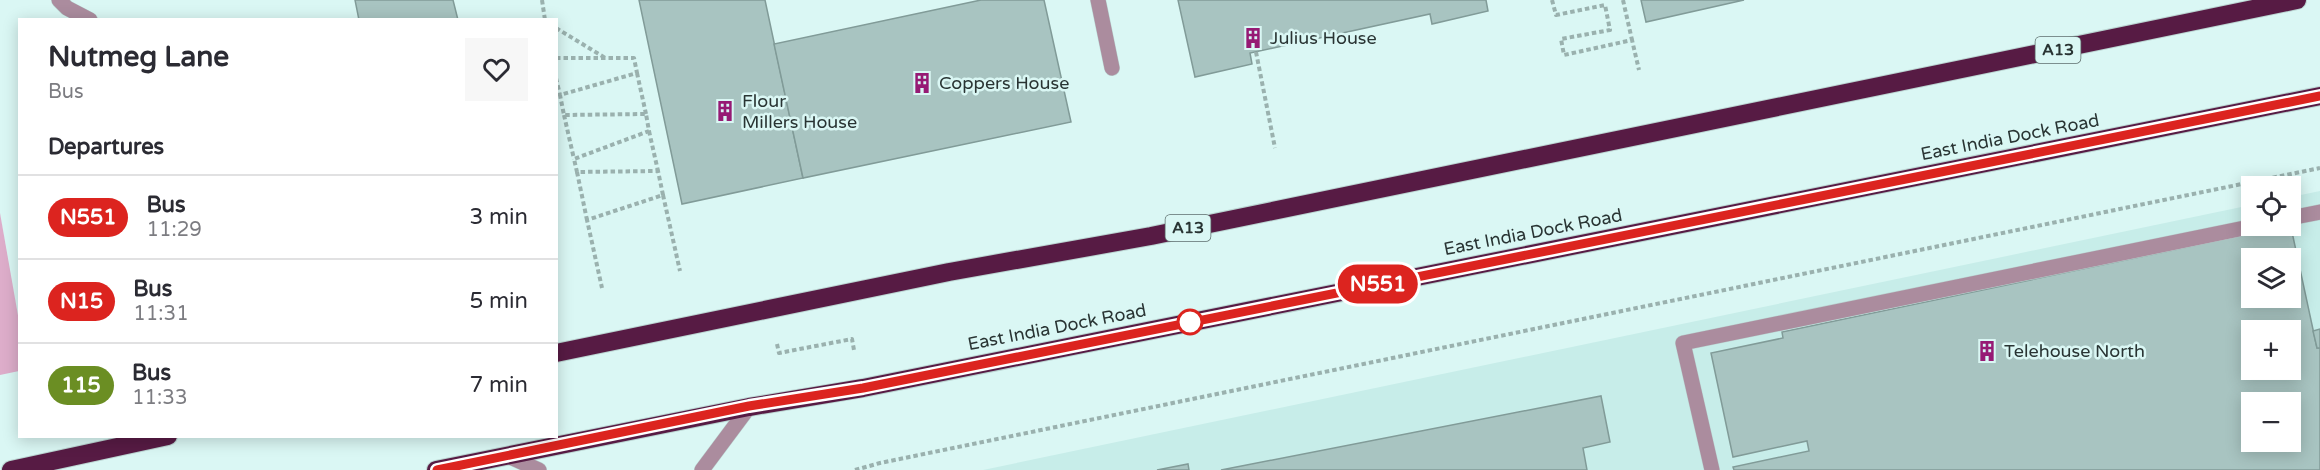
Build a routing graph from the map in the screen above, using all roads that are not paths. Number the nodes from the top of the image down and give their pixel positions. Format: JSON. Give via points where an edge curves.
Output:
{"nodes":[{"id":1,"x":59,"y":0,"type":"edge"},
{"id":2,"x":1098,"y":0,"type":"edge"},
{"id":3,"x":2297,"y":0,"type":"edge"},
{"id":4,"x":86,"y":18,"type":"edge"},
{"id":5,"x":1112,"y":68,"type":"dead end"},
{"id":6,"x":2320,"y":96,"type":"edge"},
{"id":7,"x":2320,"y":212,"type":"edge"},
{"id":8,"x":2301,"y":216,"type":"edge"},
{"id":9,"x":2241,"y":229,"type":"edge"},
{"id":10,"x":558,"y":353,"type":"edge"},
{"id":11,"x":749,"y":406,"type":"junction"},
{"id":12,"x":159,"y":438,"type":"edge"},
{"id":13,"x":508,"y":456,"type":"junction"},
{"id":14,"x":10,"y":470,"type":"edge"},
{"id":15,"x":436,"y":470,"type":"edge"},
{"id":16,"x":539,"y":470,"type":"edge"},
{"id":17,"x":702,"y":470,"type":"edge"},
{"id":18,"x":1712,"y":470,"type":"edge"}],
"edges":[{"from":1,"to":4,"type":"street"},
{"from":2,"to":5,"type":"street"},
{"from":3,"to":10,"type":"highway","number":"A13","via":[[1174,231],[949,272]]},
{"from":6,"to":11,"type":"highway","name":"East India Dock Road","via":[[863,388]]},
{"from":7,"to":8,"type":"street"},
{"from":9,"to":18,"type":"street","via":[[1683,343]]},
{"from":11,"to":13,"type":"highway","name":"East India Dock Road"},
{"from":11,"to":17,"type":"street"},
{"from":12,"to":14,"type":"highway"},
{"from":13,"to":15,"type":"highway","name":"East India Dock Road"},
{"from":13,"to":16,"type":"street"}]}
